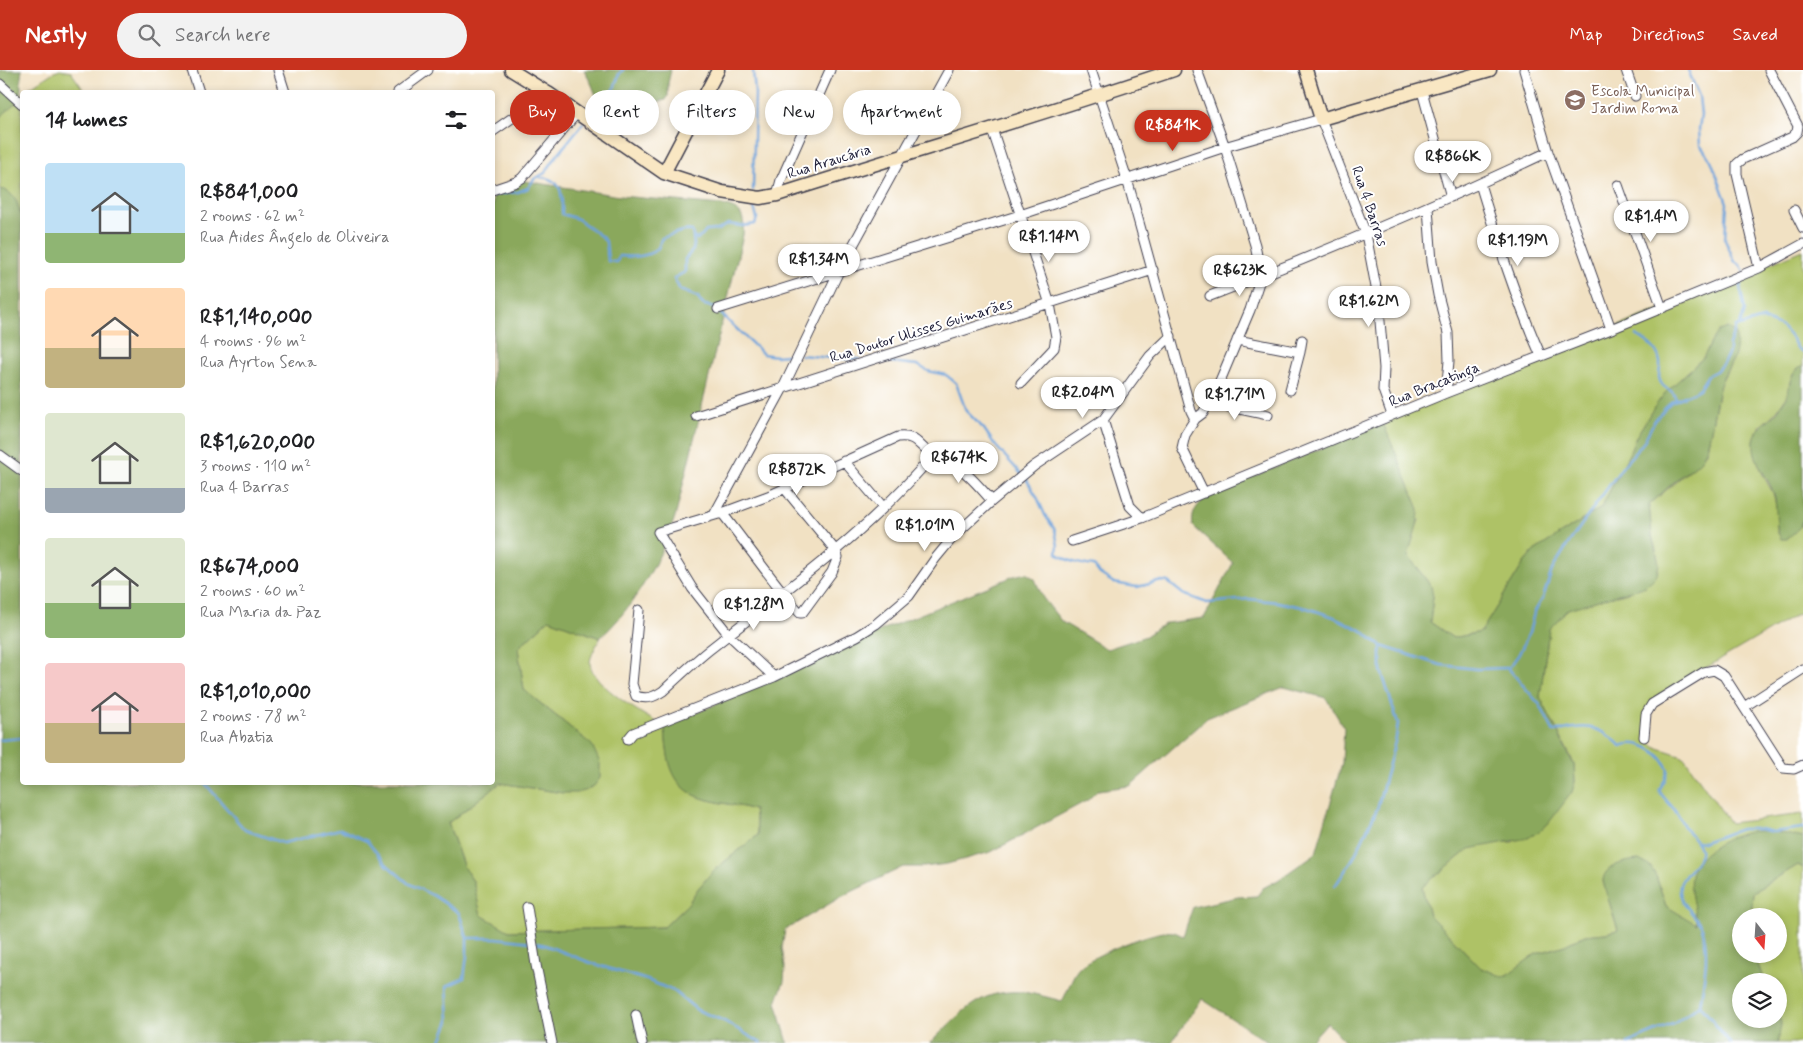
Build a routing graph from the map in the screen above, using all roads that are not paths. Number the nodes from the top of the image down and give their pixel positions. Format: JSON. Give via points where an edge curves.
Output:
{"nodes":[{"id":1,"x":192,"y":70,"type":"edge"},
{"id":2,"x":428,"y":70,"type":"edge"},
{"id":3,"x":512,"y":70,"type":"edge"},
{"id":4,"x":718,"y":70,"type":"edge"},
{"id":5,"x":830,"y":70,"type":"edge"},
{"id":6,"x":950,"y":70,"type":"edge"},
{"id":7,"x":1091,"y":70,"type":"edge"},
{"id":8,"x":1174,"y":70,"type":"edge"},
{"id":9,"x":1197,"y":70,"type":"edge"},
{"id":10,"x":1306,"y":70,"type":"edge"},
{"id":11,"x":1490,"y":70,"type":"edge"},
{"id":12,"x":1524,"y":70,"type":"edge"},
{"id":13,"x":1626,"y":70,"type":"edge"},
{"id":14,"x":1769,"y":70,"type":"edge"},
{"id":15,"x":280,"y":71,"type":"edge"},
{"id":16,"x":0,"y":84,"type":"edge"},
{"id":17,"x":197,"y":90,"type":"edge"},
{"id":18,"x":284,"y":90,"type":"edge"},
{"id":19,"x":401,"y":90,"type":"edge"},
{"id":20,"x":543,"y":90,"type":"edge"},
{"id":21,"x":1422,"y":91,"type":"junction"},
{"id":22,"x":1099,"y":96,"type":"junction"},
{"id":23,"x":1636,"y":96,"type":"dead end"},
{"id":24,"x":20,"y":102,"type":"edge"},
{"id":25,"x":577,"y":114,"type":"joint"},
{"id":26,"x":510,"y":119,"type":"edge"},
{"id":27,"x":1321,"y":119,"type":"junction"},
{"id":28,"x":992,"y":129,"type":"junction"},
{"id":29,"x":495,"y":130,"type":"edge"},
{"id":30,"x":1225,"y":147,"type":"junction"},
{"id":31,"x":1548,"y":152,"type":"junction"},
{"id":32,"x":902,"y":157,"type":"junction"},
{"id":33,"x":664,"y":173,"type":"junction"},
{"id":34,"x":1127,"y":179,"type":"junction"},
{"id":35,"x":1480,"y":184,"type":"junction"},
{"id":36,"x":1618,"y":185,"type":"dead end"},
{"id":37,"x":495,"y":189,"type":"edge"},
{"id":38,"x":777,"y":194,"type":"junction"},
{"id":39,"x":1451,"y":197,"type":"junction"},
{"id":40,"x":1428,"y":208,"type":"junction"},
{"id":41,"x":1794,"y":210,"type":"dead end"},
{"id":42,"x":1020,"y":215,"type":"junction"},
{"id":43,"x":1803,"y":228,"type":"edge"},
{"id":44,"x":1366,"y":234,"type":"junction"},
{"id":45,"x":1803,"y":244,"type":"edge"},
{"id":46,"x":1759,"y":268,"type":"junction"},
{"id":47,"x":1153,"y":270,"type":"junction"},
{"id":48,"x":839,"y":271,"type":"junction"},
{"id":49,"x":1261,"y":276,"type":"junction"},
{"id":50,"x":1210,"y":296,"type":"dead end"},
{"id":51,"x":1050,"y":304,"type":"junction"},
{"id":52,"x":1662,"y":308,"type":"junction"},
{"id":53,"x":718,"y":309,"type":"dead end"},
{"id":54,"x":1611,"y":329,"type":"junction"},
{"id":55,"x":1171,"y":336,"type":"junction"},
{"id":56,"x":1237,"y":340,"type":"junction"},
{"id":57,"x":1302,"y":340,"type":"dead end"},
{"id":58,"x":1300,"y":352,"type":"junction"},
{"id":59,"x":1541,"y":356,"type":"junction"},
{"id":60,"x":1020,"y":383,"type":"dead end"},
{"id":61,"x":783,"y":388,"type":"junction"},
{"id":62,"x":1290,"y":390,"type":"dead end"},
{"id":63,"x":1446,"y":393,"type":"junction"},
{"id":64,"x":1210,"y":400,"type":"junction"},
{"id":65,"x":1268,"y":415,"type":"dead end"},
{"id":66,"x":1392,"y":415,"type":"junction"},
{"id":67,"x":696,"y":416,"type":"dead end"},
{"id":68,"x":1195,"y":419,"type":"junction"},
{"id":69,"x":1103,"y":420,"type":"junction"},
{"id":70,"x":0,"y":455,"type":"edge"},
{"id":71,"x":932,"y":455,"type":"junction"},
{"id":72,"x":844,"y":462,"type":"junction"},
{"id":73,"x":20,"y":470,"type":"edge"},
{"id":74,"x":785,"y":489,"type":"junction"},
{"id":75,"x":1204,"y":492,"type":"junction"},
{"id":76,"x":992,"y":501,"type":"junction"},
{"id":77,"x":883,"y":507,"type":"junction"},
{"id":78,"x":718,"y":514,"type":"junction"},
{"id":79,"x":1142,"y":518,"type":"junction"},
{"id":80,"x":1072,"y":541,"type":"dead end"},
{"id":81,"x":836,"y":551,"type":"junction"},
{"id":82,"x":783,"y":594,"type":"junction"},
{"id":83,"x":639,"y":610,"type":"dead end"},
{"id":84,"x":729,"y":635,"type":"junction"},
{"id":85,"x":1803,"y":669,"type":"edge"},
{"id":86,"x":774,"y":677,"type":"junction"},
{"id":87,"x":1744,"y":707,"type":"junction"},
{"id":88,"x":1644,"y":737,"type":"dead end"},
{"id":89,"x":628,"y":739,"type":"dead end"},
{"id":90,"x":1803,"y":765,"type":"edge"},
{"id":91,"x":527,"y":907,"type":"dead end"},
{"id":92,"x":636,"y":1015,"type":"dead end"},
{"id":93,"x":552,"y":1043,"type":"edge"},
{"id":94,"x":642,"y":1043,"type":"edge"}],
"edges":[{"from":1,"to":17,"type":"street"},
{"from":2,"to":19,"type":"street"},
{"from":3,"to":20,"type":"street","name":"Rua Araucária"},
{"from":4,"to":33,"type":"street"},
{"from":5,"to":38,"type":"street"},
{"from":6,"to":32,"type":"street"},
{"from":7,"to":22,"type":"street"},
{"from":8,"to":22,"type":"street","name":"Rua Araucária"},
{"from":9,"to":30,"type":"street"},
{"from":10,"to":27,"type":"street","name":"Rua 4 Barras"},
{"from":11,"to":21,"type":"street"},
{"from":12,"to":31,"type":"street"},
{"from":13,"to":23,"type":"street"},
{"from":14,"to":46,"type":"street","via":[[1798,126],[1792,137],[1737,164]]},
{"from":15,"to":18,"type":"street"},
{"from":16,"to":24,"type":"street"},
{"from":21,"to":27,"type":"street"},
{"from":21,"to":39,"type":"street"},
{"from":22,"to":28,"type":"street","name":"Rua Araucária"},
{"from":22,"to":34,"type":"street"},
{"from":25,"to":33,"type":"street","name":"Rua Araucária"},
{"from":25,"to":37,"type":"street","via":[[522,178]]},
{"from":26,"to":29,"type":"street"},
{"from":27,"to":30,"type":"street"},
{"from":27,"to":44,"type":"street","name":"Rua 4 Barras"},
{"from":28,"to":32,"type":"street","name":"Rua Araucária"},
{"from":28,"to":42,"type":"street"},
{"from":30,"to":34,"type":"street"},
{"from":30,"to":49,"type":"street","via":[[1255,245]]},
{"from":31,"to":35,"type":"street"},
{"from":31,"to":54,"type":"street"},
{"from":32,"to":38,"type":"street","name":"Rua Araucária"},
{"from":32,"to":48,"type":"street"},
{"from":33,"to":38,"type":"street","name":"Rua Araucária","via":[[722,192],[760,198]]},
{"from":34,"to":42,"type":"street"},
{"from":34,"to":47,"type":"street"},
{"from":35,"to":39,"type":"street"},
{"from":35,"to":59,"type":"street","via":[[1505,265]]},
{"from":36,"to":52,"type":"street"},
{"from":39,"to":40,"type":"street"},
{"from":40,"to":44,"type":"street"},
{"from":40,"to":63,"type":"street","via":[[1432,262],[1448,333]]},
{"from":41,"to":43,"type":"street"},
{"from":42,"to":48,"type":"street"},
{"from":42,"to":51,"type":"street"},
{"from":44,"to":49,"type":"street"},
{"from":44,"to":66,"type":"street","name":"Rua 4 Barras","via":[[1378,298],[1383,390]]},
{"from":45,"to":46,"type":"street","name":"Rua Bracatinga"},
{"from":46,"to":52,"type":"street","name":"Rua Bracatinga"},
{"from":47,"to":51,"type":"street","name":"Rua Doutor Ulisses Guimarães"},
{"from":47,"to":55,"type":"street"},
{"from":48,"to":53,"type":"street"},
{"from":48,"to":61,"type":"street"},
{"from":49,"to":50,"type":"street"},
{"from":49,"to":56,"type":"street"},
{"from":51,"to":60,"type":"street","via":[[1056,337],[1054,348]]},
{"from":51,"to":61,"type":"street","name":"Rua Doutor Ulisses Guimarães"},
{"from":52,"to":54,"type":"street","name":"Rua Bracatinga"},
{"from":54,"to":59,"type":"street","name":"Rua Bracatinga"},
{"from":55,"to":68,"type":"street"},
{"from":55,"to":69,"type":"street","via":[[1150,356]]},
{"from":56,"to":58,"type":"street"},
{"from":56,"to":64,"type":"street"},
{"from":57,"to":58,"type":"street"},
{"from":58,"to":62,"type":"street"},
{"from":59,"to":63,"type":"street","name":"Rua Bracatinga"},
{"from":61,"to":67,"type":"street","name":"Rua Doutor Ulisses Guimarães"},
{"from":61,"to":78,"type":"street"},
{"from":63,"to":66,"type":"street","name":"Rua Bracatinga"},
{"from":64,"to":65,"type":"street","via":[[1230,408]]},
{"from":64,"to":68,"type":"street","via":[[1203,413]]},
{"from":66,"to":75,"type":"street","name":"Rua Bracatinga"},
{"from":68,"to":75,"type":"street","via":[[1182,448]]},
{"from":69,"to":76,"type":"street","via":[[1034,466]]},
{"from":69,"to":79,"type":"street","via":[[1130,506]]},
{"from":70,"to":73,"type":"street"},
{"from":71,"to":72,"type":"street","via":[[908,436],[898,437]]},
{"from":71,"to":76,"type":"street","via":[[945,458],[976,482]]},
{"from":71,"to":77,"type":"street","via":[[911,481]]},
{"from":72,"to":74,"type":"street"},
{"from":72,"to":77,"type":"street"},
{"from":74,"to":78,"type":"street"},
{"from":74,"to":81,"type":"street"},
{"from":75,"to":79,"type":"street","name":"Rua Bracatinga"},
{"from":76,"to":86,"type":"street","via":[[954,536],[909,596],[876,624]]},
{"from":77,"to":81,"type":"street"},
{"from":78,"to":82,"type":"street","via":[[758,558]]},
{"from":78,"to":84,"type":"street","via":[[658,532],[692,588]]},
{"from":79,"to":80,"type":"street","name":"Rua Bracatinga"},
{"from":81,"to":82,"type":"street"},
{"from":81,"to":82,"type":"street","via":[[838,557],[832,572],[804,611],[800,613]]},
{"from":82,"to":84,"type":"street"},
{"from":83,"to":84,"type":"street","via":[[632,684],[636,696],[644,699],[663,691]]},
{"from":84,"to":86,"type":"street"},
{"from":85,"to":87,"type":"street"},
{"from":86,"to":89,"type":"street","via":[[633,733]]},
{"from":87,"to":88,"type":"street","via":[[1724,676],[1714,670],[1704,672],[1652,704],[1646,714]]},
{"from":87,"to":90,"type":"street","via":[[1783,768],[1794,769]]},
{"from":91,"to":93,"type":"street"},
{"from":92,"to":94,"type":"street"}]}
